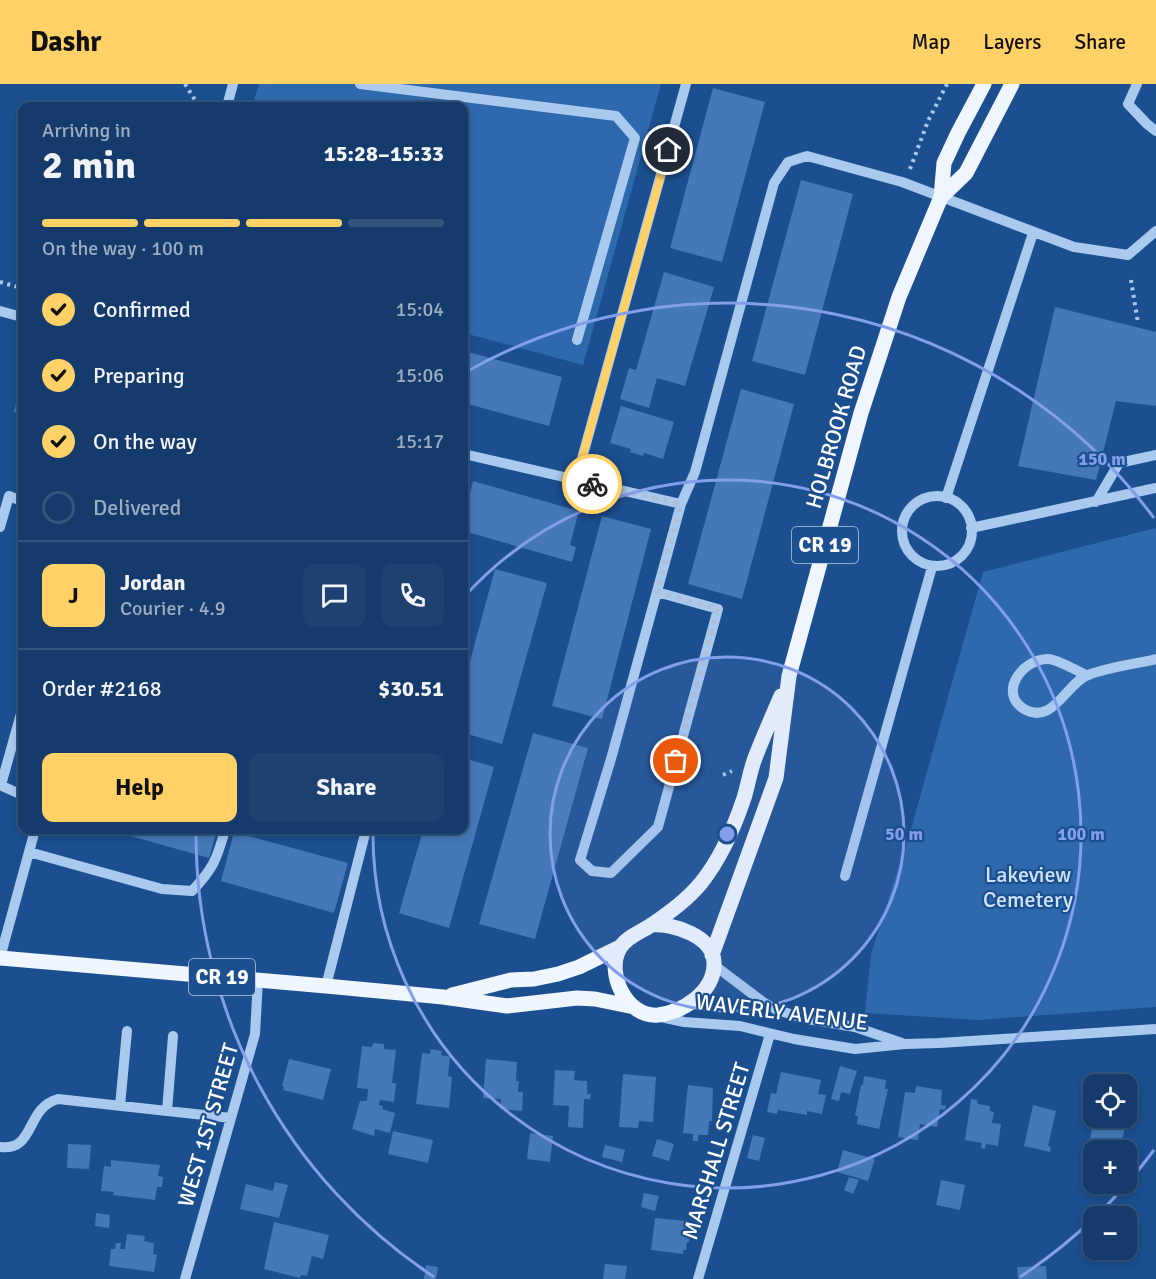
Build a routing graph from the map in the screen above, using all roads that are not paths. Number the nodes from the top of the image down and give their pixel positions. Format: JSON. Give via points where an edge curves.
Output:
{"nodes":[{"id":1,"x":233,"y":84,"type":"edge"},
{"id":2,"x":360,"y":84,"type":"edge"},
{"id":3,"x":686,"y":84,"type":"edge"},
{"id":4,"x":984,"y":84,"type":"edge"},
{"id":5,"x":1012,"y":84,"type":"edge"},
{"id":6,"x":1137,"y":84,"type":"edge"},
{"id":7,"x":228,"y":102,"type":"edge"},
{"id":8,"x":1156,"y":131,"type":"edge"},
{"id":9,"x":941,"y":197,"type":"junction"},
{"id":10,"x":1156,"y":231,"type":"edge"},
{"id":11,"x":1033,"y":233,"type":"junction"},
{"id":12,"x":0,"y":311,"type":"edge"},
{"id":13,"x":18,"y":316,"type":"edge"},
{"id":14,"x":577,"y":340,"type":"dead end"},
{"id":15,"x":468,"y":455,"type":"edge"},
{"id":16,"x":1156,"y":455,"type":"edge"},
{"id":17,"x":576,"y":480,"type":"junction"},
{"id":18,"x":1156,"y":488,"type":"edge"},
{"id":19,"x":946,"y":498,"type":"junction"},
{"id":20,"x":18,"y":499,"type":"edge"},
{"id":21,"x":1096,"y":502,"type":"junction"},
{"id":22,"x":681,"y":504,"type":"junction"},
{"id":23,"x":0,"y":527,"type":"edge"},
{"id":24,"x":971,"y":528,"type":"junction"},
{"id":25,"x":932,"y":567,"type":"junction"},
{"id":26,"x":657,"y":592,"type":"junction"},
{"id":27,"x":1156,"y":659,"type":"edge"},
{"id":28,"x":1086,"y":675,"type":"junction"},
{"id":29,"x":789,"y":676,"type":"junction"},
{"id":30,"x":18,"y":724,"type":"edge"},
{"id":31,"x":0,"y":785,"type":"edge"},
{"id":32,"x":18,"y":793,"type":"edge"},
{"id":33,"x":34,"y":834,"type":"edge"},
{"id":34,"x":224,"y":834,"type":"edge"},
{"id":35,"x":365,"y":834,"type":"edge"},
{"id":36,"x":29,"y":852,"type":"junction"},
{"id":37,"x":845,"y":876,"type":"dead end"},
{"id":38,"x":651,"y":925,"type":"junction"},
{"id":39,"x":620,"y":947,"type":"junction"},
{"id":40,"x":0,"y":958,"type":"edge"},
{"id":41,"x":713,"y":960,"type":"junction"},
{"id":42,"x":258,"y":980,"type":"junction"},
{"id":43,"x":327,"y":986,"type":"junction"},
{"id":44,"x":443,"y":997,"type":"junction"},
{"id":45,"x":634,"y":1007,"type":"junction"},
{"id":46,"x":655,"y":1015,"type":"junction"},
{"id":47,"x":1156,"y":1029,"type":"edge"},
{"id":48,"x":127,"y":1031,"type":"dead end"},
{"id":49,"x":770,"y":1034,"type":"junction"},
{"id":50,"x":173,"y":1036,"type":"dead end"},
{"id":51,"x":905,"y":1044,"type":"junction"},
{"id":52,"x":120,"y":1106,"type":"junction"},
{"id":53,"x":167,"y":1111,"type":"junction"},
{"id":54,"x":231,"y":1118,"type":"junction"},
{"id":55,"x":0,"y":1147,"type":"edge"},
{"id":56,"x":184,"y":1279,"type":"edge"},
{"id":57,"x":698,"y":1279,"type":"edge"}],
"edges":[{"from":1,"to":7,"type":"street"},
{"from":2,"to":14,"type":"street","via":[[616,116],[635,138]]},
{"from":3,"to":17,"type":"street"},
{"from":4,"to":9,"type":"main road","name":"HOLBROOK ROAD","number":"CR 19","via":[[944,163]]},
{"from":5,"to":9,"type":"main road","name":"HOLBROOK ROAD","number":"CR 19","via":[[966,173]]},
{"from":6,"to":8,"type":"street","via":[[1128,104]]},
{"from":9,"to":11,"type":"street"},
{"from":9,"to":22,"type":"street","via":[[807,156],[788,162],[774,183],[695,472]]},
{"from":9,"to":29,"type":"main road","name":"HOLBROOK ROAD","number":"CR 19","via":[[898,297],[861,413]]},
{"from":10,"to":11,"type":"street","via":[[1128,255],[1074,247]]},
{"from":11,"to":19,"type":"street"},
{"from":12,"to":13,"type":"street"},
{"from":15,"to":17,"type":"street"},
{"from":16,"to":21,"type":"street","via":[[1119,463]]},
{"from":17,"to":22,"type":"street"},
{"from":18,"to":21,"type":"street"},
{"from":19,"to":24,"type":"street","via":[[967,513]]},
{"from":19,"to":25,"type":"street","via":[[918,502],[904,520],[904,543],[918,561]]},
{"from":20,"to":23,"type":"street","via":[[9,496]]},
{"from":21,"to":24,"type":"street"},
{"from":22,"to":26,"type":"street"},
{"from":24,"to":25,"type":"street","via":[[972,535],[962,556],[952,563]]},
{"from":25,"to":37,"type":"street"},
{"from":26,"to":26,"type":"street","via":[[580,860],[592,870],[610,873],[658,827],[718,609]]},
{"from":27,"to":28,"type":"street"},
{"from":28,"to":28,"type":"street","via":[[1048,659],[1026,665],[1014,681],[1014,696],[1023,708],[1038,713],[1053,708]]},
{"from":29,"to":38,"type":"main road","name":"HOLBROOK ROAD","number":"CR 19","via":[[754,760],[725,846],[700,884]]},
{"from":29,"to":41,"type":"main road","name":"HOLBROOK ROAD","number":"CR 19","via":[[776,778]]},
{"from":30,"to":31,"type":"street"},
{"from":31,"to":32,"type":"street"},
{"from":33,"to":36,"type":"street"},
{"from":34,"to":36,"type":"street","via":[[209,873],[192,891],[162,889]]},
{"from":35,"to":43,"type":"street"},
{"from":36,"to":40,"type":"street"},
{"from":38,"to":39,"type":"main road"},
{"from":38,"to":41,"type":"main road","via":[[688,931],[698,938]]},
{"from":39,"to":44,"type":"main road","number":"CR 19","via":[[558,974],[511,980]]},
{"from":39,"to":45,"type":"main road","via":[[615,974],[624,996]]},
{"from":40,"to":42,"type":"main road","number":"CR 19"},
{"from":41,"to":46,"type":"main road","number":"CR 19","via":[[707,986],[692,1002]]},
{"from":41,"to":51,"type":"street","name":"WAVERLY AVENUE","via":[[777,1010],[855,1027]]},
{"from":42,"to":43,"type":"main road","number":"CR 19"},
{"from":42,"to":54,"type":"street","name":"WEST 1ST STREET","via":[[255,1034]]},
{"from":43,"to":44,"type":"main road","number":"CR 19"},
{"from":44,"to":45,"type":"main road","number":"CR 19","via":[[507,1005],[577,998]]},
{"from":45,"to":46,"type":"main road","number":"CR 19"},
{"from":46,"to":49,"type":"street","name":"WAVERLY AVENUE","via":[[684,1022],[740,1026]]},
{"from":47,"to":51,"type":"street","name":"WAVERLY AVENUE"},
{"from":48,"to":52,"type":"street"},
{"from":49,"to":51,"type":"street","name":"WAVERLY AVENUE","via":[[855,1048]]},
{"from":49,"to":57,"type":"street","name":"MARSHALL STREET"},
{"from":50,"to":53,"type":"street"},
{"from":52,"to":53,"type":"street"},
{"from":52,"to":55,"type":"street","via":[[58,1099],[47,1102],[22,1142],[12,1148]]},
{"from":53,"to":54,"type":"street"},
{"from":54,"to":56,"type":"street","name":"WEST 1ST STREET"}]}
